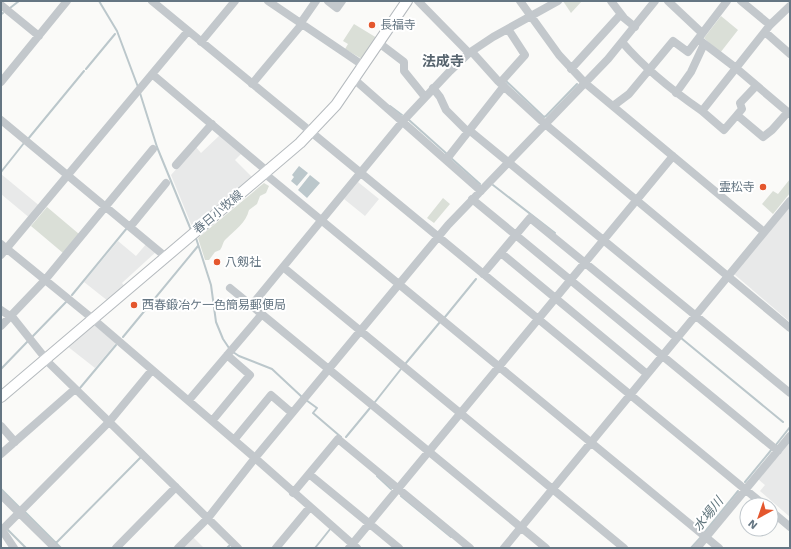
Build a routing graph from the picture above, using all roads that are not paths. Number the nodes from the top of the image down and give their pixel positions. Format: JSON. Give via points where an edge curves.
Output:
{"nodes":[{"id":1,"x":67,"y":1,"type":"edge"},
{"id":2,"x":152,"y":1,"type":"edge"},
{"id":3,"x":235,"y":1,"type":"edge"},
{"id":4,"x":268,"y":1,"type":"edge"},
{"id":5,"x":316,"y":1,"type":"edge"},
{"id":6,"x":328,"y":1,"type":"edge"},
{"id":7,"x":342,"y":1,"type":"edge"},
{"id":8,"x":418,"y":1,"type":"edge"},
{"id":9,"x":520,"y":1,"type":"edge"},
{"id":10,"x":558,"y":1,"type":"edge"},
{"id":11,"x":612,"y":1,"type":"edge"},
{"id":12,"x":655,"y":1,"type":"edge"},
{"id":13,"x":668,"y":1,"type":"edge"},
{"id":14,"x":727,"y":1,"type":"edge"},
{"id":15,"x":741,"y":1,"type":"edge"},
{"id":16,"x":403,"y":3,"type":"edge"},
{"id":17,"x":1,"y":5,"type":"edge"},
{"id":18,"x":790,"y":6,"type":"edge"},
{"id":19,"x":621,"y":14,"type":"junction"},
{"id":20,"x":531,"y":17,"type":"junction"},
{"id":21,"x":301,"y":24,"type":"junction"},
{"id":22,"x":770,"y":25,"type":"junction"},
{"id":23,"x":634,"y":27,"type":"junction"},
{"id":24,"x":508,"y":29,"type":"junction"},
{"id":25,"x":188,"y":31,"type":"junction"},
{"id":26,"x":765,"y":32,"type":"junction"},
{"id":27,"x":38,"y":36,"type":"junction"},
{"id":28,"x":701,"y":39,"type":"junction"},
{"id":29,"x":201,"y":42,"type":"junction"},
{"id":30,"x":622,"y":42,"type":"junction"},
{"id":31,"x":380,"y":43,"type":"junction"},
{"id":32,"x":470,"y":52,"type":"junction"},
{"id":33,"x":790,"y":54,"type":"edge"},
{"id":34,"x":364,"y":66,"type":"junction"},
{"id":35,"x":736,"y":68,"type":"junction"},
{"id":36,"x":571,"y":69,"type":"junction"},
{"id":37,"x":649,"y":70,"type":"junction"},
{"id":38,"x":152,"y":74,"type":"junction"},
{"id":39,"x":355,"y":80,"type":"junction"},
{"id":40,"x":1,"y":82,"type":"edge"},
{"id":41,"x":585,"y":83,"type":"junction"},
{"id":42,"x":252,"y":84,"type":"junction"},
{"id":43,"x":502,"y":84,"type":"junction"},
{"id":44,"x":756,"y":86,"type":"junction"},
{"id":45,"x":433,"y":88,"type":"junction"},
{"id":46,"x":676,"y":93,"type":"junction"},
{"id":47,"x":425,"y":97,"type":"junction"},
{"id":48,"x":613,"y":106,"type":"junction"},
{"id":49,"x":702,"y":111,"type":"junction"},
{"id":50,"x":789,"y":113,"type":"edge"},
{"id":51,"x":737,"y":115,"type":"junction"},
{"id":52,"x":1,"y":120,"type":"edge"},
{"id":53,"x":404,"y":121,"type":"junction"},
{"id":54,"x":212,"y":124,"type":"junction"},
{"id":55,"x":545,"y":124,"type":"junction"},
{"id":56,"x":469,"y":131,"type":"junction"},
{"id":57,"x":311,"y":132,"type":"junction"},
{"id":58,"x":154,"y":149,"type":"dead end"},
{"id":59,"x":673,"y":156,"type":"junction"},
{"id":60,"x":446,"y":160,"type":"junction"},
{"id":61,"x":509,"y":162,"type":"junction"},
{"id":62,"x":176,"y":165,"type":"dead end"},
{"id":63,"x":266,"y":172,"type":"junction"},
{"id":64,"x":360,"y":173,"type":"junction"},
{"id":65,"x":68,"y":176,"type":"junction"},
{"id":66,"x":166,"y":183,"type":"dead end"},
{"id":67,"x":481,"y":191,"type":"junction"},
{"id":68,"x":472,"y":200,"type":"junction"},
{"id":69,"x":636,"y":200,"type":"junction"},
{"id":70,"x":790,"y":201,"type":"edge"},
{"id":71,"x":105,"y":207,"type":"junction"},
{"id":72,"x":321,"y":220,"type":"junction"},
{"id":73,"x":130,"y":227,"type":"junction"},
{"id":74,"x":764,"y":232,"type":"junction"},
{"id":75,"x":516,"y":235,"type":"junction"},
{"id":76,"x":438,"y":237,"type":"junction"},
{"id":77,"x":604,"y":239,"type":"junction"},
{"id":78,"x":4,"y":246,"type":"edge"},
{"id":79,"x":501,"y":253,"type":"junction"},
{"id":80,"x":1,"y":255,"type":"edge"},
{"id":81,"x":166,"y":257,"type":"junction"},
{"id":82,"x":584,"y":262,"type":"junction"},
{"id":83,"x":283,"y":267,"type":"junction"},
{"id":84,"x":483,"y":274,"type":"junction"},
{"id":85,"x":728,"y":276,"type":"junction"},
{"id":86,"x":45,"y":280,"type":"junction"},
{"id":87,"x":570,"y":280,"type":"junction"},
{"id":88,"x":399,"y":284,"type":"junction"},
{"id":89,"x":230,"y":288,"type":"dead end"},
{"id":90,"x":555,"y":298,"type":"junction"},
{"id":91,"x":251,"y":306,"type":"junction"},
{"id":92,"x":1,"y":310,"type":"edge"},
{"id":93,"x":262,"y":314,"type":"junction"},
{"id":94,"x":696,"y":315,"type":"junction"},
{"id":95,"x":11,"y":316,"type":"junction"},
{"id":96,"x":92,"y":319,"type":"junction"},
{"id":97,"x":538,"y":319,"type":"junction"},
{"id":98,"x":1,"y":326,"type":"edge"},
{"id":99,"x":790,"y":328,"type":"edge"},
{"id":100,"x":361,"y":331,"type":"junction"},
{"id":101,"x":677,"y":338,"type":"junction"},
{"id":102,"x":227,"y":355,"type":"junction"},
{"id":103,"x":662,"y":355,"type":"junction"},
{"id":104,"x":46,"y":359,"type":"junction"},
{"id":105,"x":499,"y":366,"type":"junction"},
{"id":106,"x":329,"y":369,"type":"junction"},
{"id":107,"x":152,"y":370,"type":"junction"},
{"id":108,"x":647,"y":374,"type":"junction"},
{"id":109,"x":75,"y":389,"type":"junction"},
{"id":110,"x":790,"y":394,"type":"edge"},
{"id":111,"x":630,"y":395,"type":"junction"},
{"id":112,"x":1,"y":397,"type":"edge"},
{"id":113,"x":188,"y":400,"type":"junction"},
{"id":114,"x":460,"y":413,"type":"junction"},
{"id":115,"x":292,"y":414,"type":"junction"},
{"id":116,"x":212,"y":420,"type":"junction"},
{"id":117,"x":109,"y":422,"type":"junction"},
{"id":118,"x":1,"y":426,"type":"edge"},
{"id":119,"x":790,"y":436,"type":"edge"},
{"id":120,"x":234,"y":440,"type":"junction"},
{"id":121,"x":15,"y":442,"type":"junction"},
{"id":122,"x":591,"y":442,"type":"junction"},
{"id":123,"x":775,"y":449,"type":"junction"},
{"id":124,"x":428,"y":451,"type":"junction"},
{"id":125,"x":1,"y":454,"type":"edge"},
{"id":126,"x":255,"y":458,"type":"junction"},
{"id":127,"x":309,"y":474,"type":"junction"},
{"id":128,"x":176,"y":487,"type":"junction"},
{"id":129,"x":398,"y":488,"type":"junction"},
{"id":130,"x":552,"y":489,"type":"junction"},
{"id":131,"x":745,"y":490,"type":"junction"},
{"id":132,"x":293,"y":493,"type":"junction"},
{"id":133,"x":1,"y":495,"type":"edge"},
{"id":134,"x":754,"y":497,"type":"edge"},
{"id":135,"x":310,"y":507,"type":"junction"},
{"id":136,"x":19,"y":513,"type":"junction"},
{"id":137,"x":208,"y":518,"type":"junction"},
{"id":138,"x":779,"y":518,"type":"edge"},
{"id":139,"x":369,"y":524,"type":"junction"},
{"id":140,"x":521,"y":527,"type":"junction"},
{"id":141,"x":790,"y":527,"type":"edge"},
{"id":142,"x":2,"y":530,"type":"edge"},
{"id":143,"x":704,"y":535,"type":"junction"},
{"id":144,"x":353,"y":547,"type":"edge"},
{"id":145,"x":14,"y":548,"type":"edge"},
{"id":146,"x":55,"y":548,"type":"edge"},
{"id":147,"x":116,"y":548,"type":"edge"},
{"id":148,"x":178,"y":548,"type":"edge"},
{"id":149,"x":238,"y":548,"type":"edge"},
{"id":150,"x":276,"y":548,"type":"edge"},
{"id":151,"x":399,"y":548,"type":"edge"},
{"id":152,"x":470,"y":548,"type":"edge"},
{"id":153,"x":504,"y":548,"type":"edge"},
{"id":154,"x":546,"y":548,"type":"edge"},
{"id":155,"x":624,"y":548,"type":"edge"},
{"id":156,"x":697,"y":548,"type":"edge"},
{"id":157,"x":720,"y":548,"type":"edge"}],
"edges":[{"from":1,"to":27,"type":"street"},
{"from":2,"to":25,"type":"street"},
{"from":3,"to":29,"type":"street"},
{"from":4,"to":21,"type":"street"},
{"from":5,"to":21,"type":"street"},
{"from":6,"to":7,"type":"street","via":[[337,8]]},
{"from":8,"to":32,"type":"street"},
{"from":9,"to":20,"type":"street"},
{"from":10,"to":20,"type":"street"},
{"from":11,"to":19,"type":"street"},
{"from":12,"to":23,"type":"street"},
{"from":13,"to":28,"type":"street"},
{"from":14,"to":28,"type":"street"},
{"from":15,"to":22,"type":"street"},
{"from":16,"to":31,"type":"main road","name":"春日小牧線"},
{"from":17,"to":27,"type":"street"},
{"from":18,"to":22,"type":"street"},
{"from":19,"to":23,"type":"street"},
{"from":19,"to":36,"type":"street"},
{"from":20,"to":24,"type":"street"},
{"from":20,"to":36,"type":"street"},
{"from":21,"to":34,"type":"street"},
{"from":21,"to":42,"type":"street"},
{"from":22,"to":26,"type":"street"},
{"from":23,"to":30,"type":"street"},
{"from":24,"to":32,"type":"street"},
{"from":24,"to":43,"type":"street","via":[[525,55]]},
{"from":25,"to":29,"type":"street"},
{"from":25,"to":38,"type":"street"},
{"from":26,"to":33,"type":"street"},
{"from":26,"to":35,"type":"street"},
{"from":27,"to":40,"type":"street"},
{"from":28,"to":35,"type":"street"},
{"from":28,"to":37,"type":"street","via":[[688,52],[673,41]]},
{"from":28,"to":46,"type":"street","via":[[691,72]]},
{"from":29,"to":42,"type":"street"},
{"from":30,"to":37,"type":"street"},
{"from":30,"to":41,"type":"street"},
{"from":31,"to":34,"type":"main road","name":"春日小牧線"},
{"from":31,"to":47,"type":"street","via":[[404,62],[404,71]]},
{"from":32,"to":43,"type":"street"},
{"from":32,"to":45,"type":"street"},
{"from":34,"to":39,"type":"main road","name":"春日小牧線"},
{"from":35,"to":44,"type":"street"},
{"from":35,"to":49,"type":"street"},
{"from":36,"to":41,"type":"street"},
{"from":37,"to":46,"type":"street"},
{"from":37,"to":48,"type":"street","via":[[629,94]]},
{"from":38,"to":54,"type":"street"},
{"from":38,"to":65,"type":"street"},
{"from":39,"to":53,"type":"street"},
{"from":39,"to":57,"type":"main road","name":"春日小牧線"},
{"from":41,"to":48,"type":"street"},
{"from":41,"to":55,"type":"street"},
{"from":42,"to":57,"type":"street"},
{"from":43,"to":55,"type":"street"},
{"from":43,"to":56,"type":"street"},
{"from":44,"to":50,"type":"street"},
{"from":44,"to":51,"type":"street","via":[[740,103],[742,108]]},
{"from":45,"to":47,"type":"street"},
{"from":45,"to":56,"type":"street","via":[[446,110]]},
{"from":46,"to":49,"type":"street"},
{"from":47,"to":53,"type":"street"},
{"from":48,"to":59,"type":"street"},
{"from":49,"to":51,"type":"street","via":[[724,130]]},
{"from":50,"to":51,"type":"street","via":[[762,137]]},
{"from":52,"to":65,"type":"street"},
{"from":53,"to":60,"type":"street"},
{"from":53,"to":64,"type":"street"},
{"from":54,"to":62,"type":"street"},
{"from":54,"to":63,"type":"street"},
{"from":55,"to":61,"type":"street"},
{"from":55,"to":69,"type":"street"},
{"from":56,"to":60,"type":"street"},
{"from":56,"to":61,"type":"street"},
{"from":57,"to":63,"type":"main road","name":"春日小牧線"},
{"from":57,"to":64,"type":"street"},
{"from":58,"to":71,"type":"street"},
{"from":59,"to":69,"type":"street"},
{"from":59,"to":74,"type":"street"},
{"from":60,"to":67,"type":"street"},
{"from":61,"to":67,"type":"street"},
{"from":61,"to":77,"type":"street"},
{"from":63,"to":72,"type":"street"},
{"from":63,"to":81,"type":"main road","name":"春日小牧線"},
{"from":64,"to":72,"type":"street"},
{"from":64,"to":76,"type":"street"},
{"from":65,"to":71,"type":"street"},
{"from":65,"to":78,"type":"street"},
{"from":66,"to":73,"type":"street"},
{"from":67,"to":68,"type":"street"},
{"from":68,"to":75,"type":"street"},
{"from":68,"to":76,"type":"street"},
{"from":69,"to":77,"type":"street"},
{"from":69,"to":85,"type":"street"},
{"from":70,"to":74,"type":"street"},
{"from":71,"to":73,"type":"street"},
{"from":71,"to":86,"type":"street"},
{"from":72,"to":83,"type":"street"},
{"from":72,"to":88,"type":"street"},
{"from":73,"to":81,"type":"street"},
{"from":74,"to":85,"type":"street"},
{"from":75,"to":79,"type":"street"},
{"from":75,"to":82,"type":"street","via":[[530,218]]},
{"from":75,"to":87,"type":"street"},
{"from":76,"to":84,"type":"street"},
{"from":76,"to":88,"type":"street"},
{"from":77,"to":82,"type":"street"},
{"from":77,"to":94,"type":"street"},
{"from":78,"to":80,"type":"street"},
{"from":78,"to":86,"type":"street"},
{"from":79,"to":84,"type":"street"},
{"from":79,"to":90,"type":"street"},
{"from":81,"to":96,"type":"main road","name":"春日小牧線"},
{"from":82,"to":87,"type":"street"},
{"from":82,"to":101,"type":"street"},
{"from":83,"to":91,"type":"street"},
{"from":83,"to":100,"type":"street"},
{"from":84,"to":97,"type":"street"},
{"from":85,"to":94,"type":"street"},
{"from":85,"to":99,"type":"street"},
{"from":86,"to":95,"type":"street"},
{"from":86,"to":96,"type":"street"},
{"from":87,"to":90,"type":"street"},
{"from":87,"to":103,"type":"street"},
{"from":88,"to":100,"type":"street"},
{"from":88,"to":105,"type":"street"},
{"from":89,"to":91,"type":"street"},
{"from":90,"to":97,"type":"street"},
{"from":90,"to":108,"type":"street"},
{"from":91,"to":93,"type":"street"},
{"from":92,"to":95,"type":"street"},
{"from":93,"to":102,"type":"street"},
{"from":93,"to":106,"type":"street"},
{"from":94,"to":101,"type":"street"},
{"from":94,"to":110,"type":"street"},
{"from":95,"to":98,"type":"street"},
{"from":95,"to":104,"type":"street"},
{"from":96,"to":104,"type":"main road","name":"春日小牧線"},
{"from":96,"to":107,"type":"street"},
{"from":97,"to":105,"type":"street"},
{"from":97,"to":111,"type":"street"},
{"from":100,"to":106,"type":"street"},
{"from":100,"to":114,"type":"street"},
{"from":101,"to":103,"type":"street"},
{"from":102,"to":113,"type":"street"},
{"from":102,"to":116,"type":"street","via":[[250,375]]},
{"from":103,"to":108,"type":"street"},
{"from":103,"to":123,"type":"street"},
{"from":104,"to":109,"type":"street"},
{"from":104,"to":112,"type":"main road","name":"春日小牧線"},
{"from":105,"to":114,"type":"street"},
{"from":105,"to":122,"type":"street"},
{"from":106,"to":115,"type":"street"},
{"from":106,"to":124,"type":"street"},
{"from":107,"to":113,"type":"street"},
{"from":107,"to":117,"type":"street"},
{"from":108,"to":111,"type":"street"},
{"from":109,"to":117,"type":"street"},
{"from":109,"to":121,"type":"street"},
{"from":111,"to":122,"type":"street"},
{"from":111,"to":131,"type":"street"},
{"from":113,"to":116,"type":"street"},
{"from":114,"to":124,"type":"street"},
{"from":114,"to":130,"type":"street"},
{"from":115,"to":120,"type":"street","via":[[271,396]]},
{"from":115,"to":126,"type":"street"},
{"from":116,"to":120,"type":"street"},
{"from":117,"to":128,"type":"street"},
{"from":117,"to":136,"type":"street"},
{"from":118,"to":121,"type":"street"},
{"from":119,"to":123,"type":"street"},
{"from":120,"to":126,"type":"street"},
{"from":121,"to":125,"type":"street"},
{"from":122,"to":130,"type":"street"},
{"from":122,"to":143,"type":"street"},
{"from":123,"to":131,"type":"street"},
{"from":124,"to":129,"type":"street"},
{"from":124,"to":140,"type":"street"},
{"from":126,"to":132,"type":"street"},
{"from":126,"to":137,"type":"street"},
{"from":127,"to":129,"type":"street","via":[[338,439]]},
{"from":127,"to":132,"type":"street"},
{"from":127,"to":139,"type":"street"},
{"from":128,"to":137,"type":"street"},
{"from":128,"to":147,"type":"street"},
{"from":129,"to":139,"type":"street"},
{"from":129,"to":152,"type":"street"},
{"from":130,"to":140,"type":"street"},
{"from":130,"to":155,"type":"street"},
{"from":131,"to":134,"type":"street"},
{"from":131,"to":143,"type":"street"},
{"from":132,"to":135,"type":"street"},
{"from":133,"to":136,"type":"street"},
{"from":135,"to":144,"type":"street"},
{"from":135,"to":150,"type":"street"},
{"from":136,"to":142,"type":"street"},
{"from":136,"to":146,"type":"street"},
{"from":137,"to":148,"type":"street"},
{"from":137,"to":149,"type":"street"},
{"from":138,"to":141,"type":"street"},
{"from":139,"to":144,"type":"street"},
{"from":139,"to":151,"type":"street"},
{"from":140,"to":153,"type":"street"},
{"from":140,"to":154,"type":"street"},
{"from":142,"to":145,"type":"street"},
{"from":143,"to":156,"type":"street"},
{"from":143,"to":157,"type":"street"}]}
